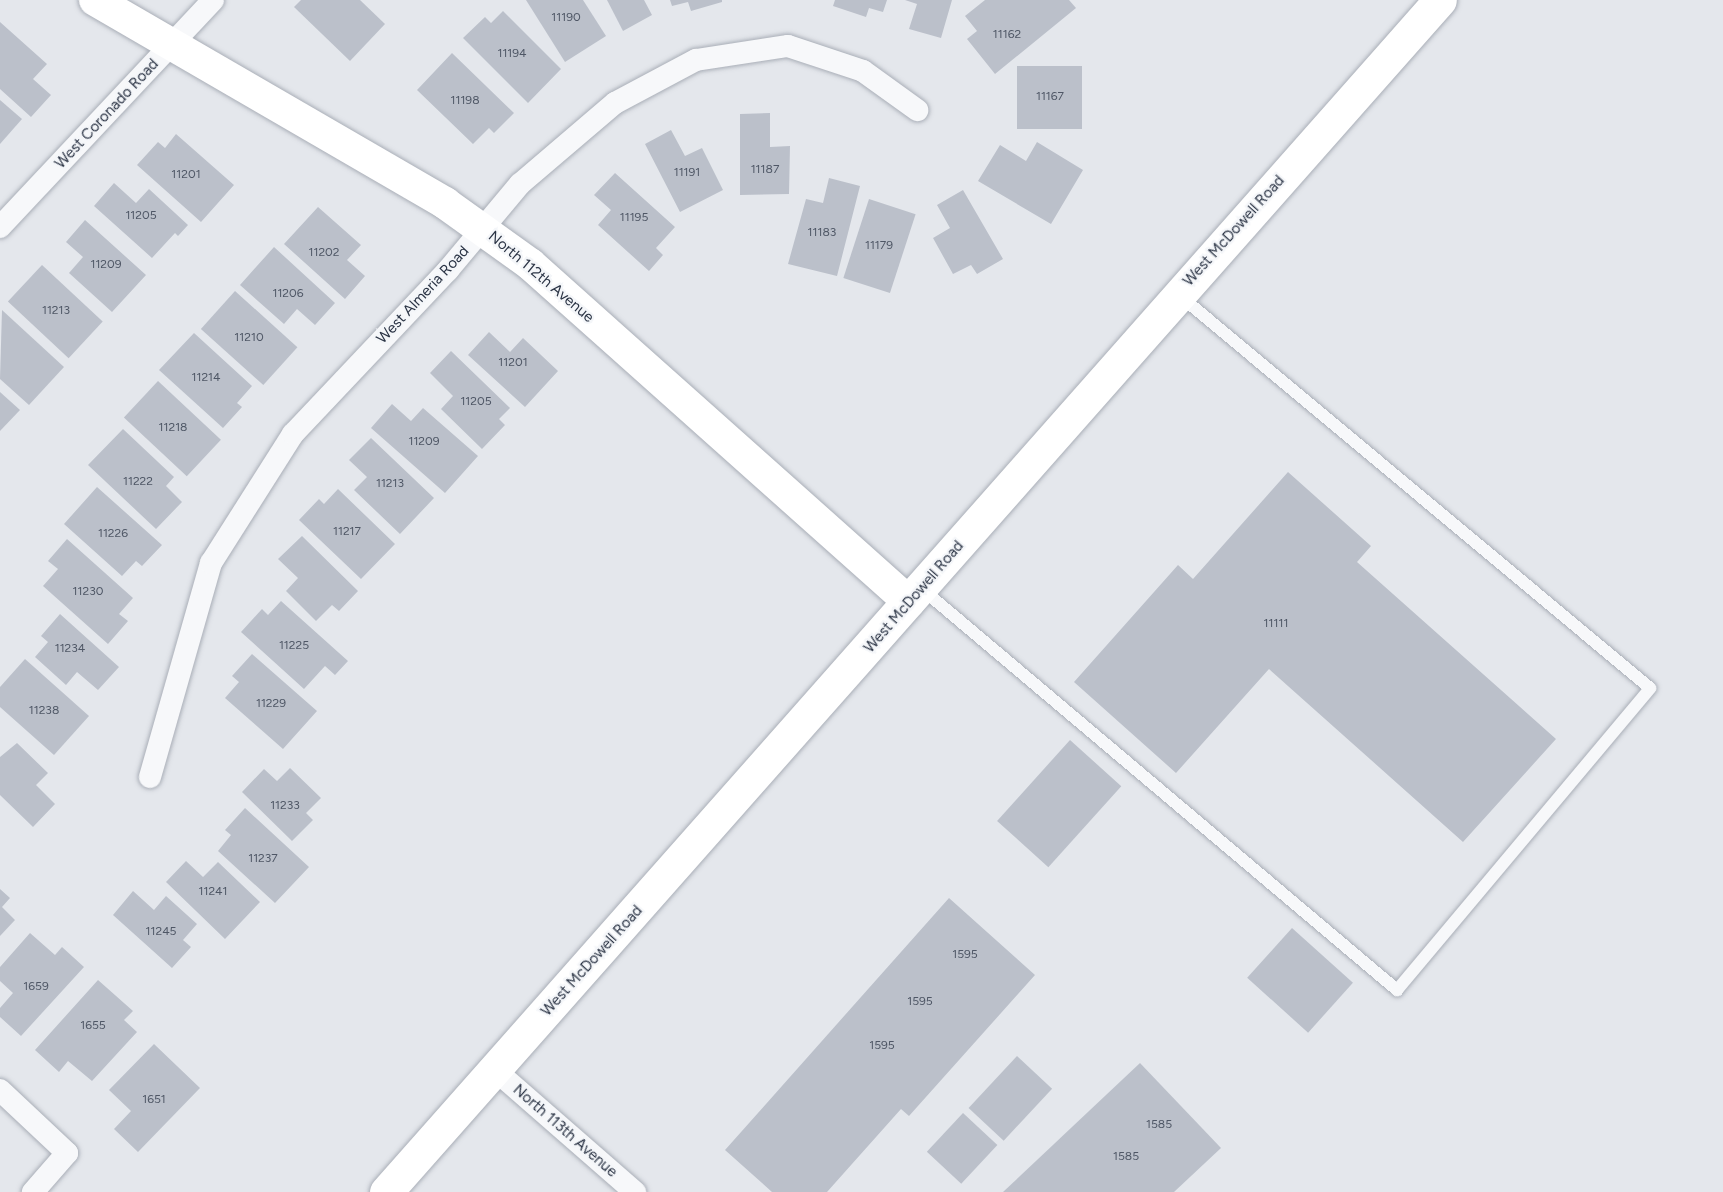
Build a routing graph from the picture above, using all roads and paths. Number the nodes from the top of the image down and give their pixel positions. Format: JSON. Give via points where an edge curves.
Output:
{"nodes":[{"id":1,"x":95,"y":0,"type":"edge"},
{"id":2,"x":213,"y":0,"type":"edge"},
{"id":3,"x":1440,"y":0,"type":"edge"},
{"id":4,"x":172,"y":44,"type":"junction"},
{"id":5,"x":917,"y":110,"type":"dead end"},
{"id":6,"x":0,"y":227,"type":"edge"},
{"id":7,"x":483,"y":229,"type":"junction"},
{"id":8,"x":1178,"y":294,"type":"junction"},
{"id":9,"x":915,"y":595,"type":"junction"},
{"id":10,"x":150,"y":777,"type":"dead end"},
{"id":11,"x":495,"y":1070,"type":"junction"},
{"id":12,"x":0,"y":1090,"type":"edge"},
{"id":13,"x":33,"y":1192,"type":"edge"},
{"id":14,"x":386,"y":1192,"type":"edge"},
{"id":15,"x":635,"y":1192,"type":"edge"}],
"edges":[{"from":1,"to":4,"type":"street","name":"North 112th Avenue"},
{"from":2,"to":4,"type":"street","name":"West Coronado Road"},
{"from":3,"to":8,"type":"main road","name":"West McDowell Road"},
{"from":4,"to":6,"type":"street","name":"West Coronado Road"},
{"from":4,"to":7,"type":"street","name":"North 112th Avenue"},
{"from":5,"to":7,"type":"street","name":"West Almeria Road","via":[[863,71],[788,46],[696,60],[615,103],[520,184]]},
{"from":7,"to":9,"type":"street","name":"North 112th Avenue","via":[[530,264]]},
{"from":7,"to":10,"type":"street","name":"West Almeria Road","via":[[293,434],[211,563]]},
{"from":8,"to":9,"type":"main road","name":"West McDowell Road"},
{"from":8,"to":9,"type":"lane","via":[[1650,688],[1397,990]]},
{"from":9,"to":11,"type":"main road","name":"West McDowell Road"},
{"from":11,"to":14,"type":"main road","name":"West McDowell Road"},
{"from":11,"to":15,"type":"street","name":"North 113th Avenue"},
{"from":12,"to":13,"type":"street","via":[[67,1153]]}]}
